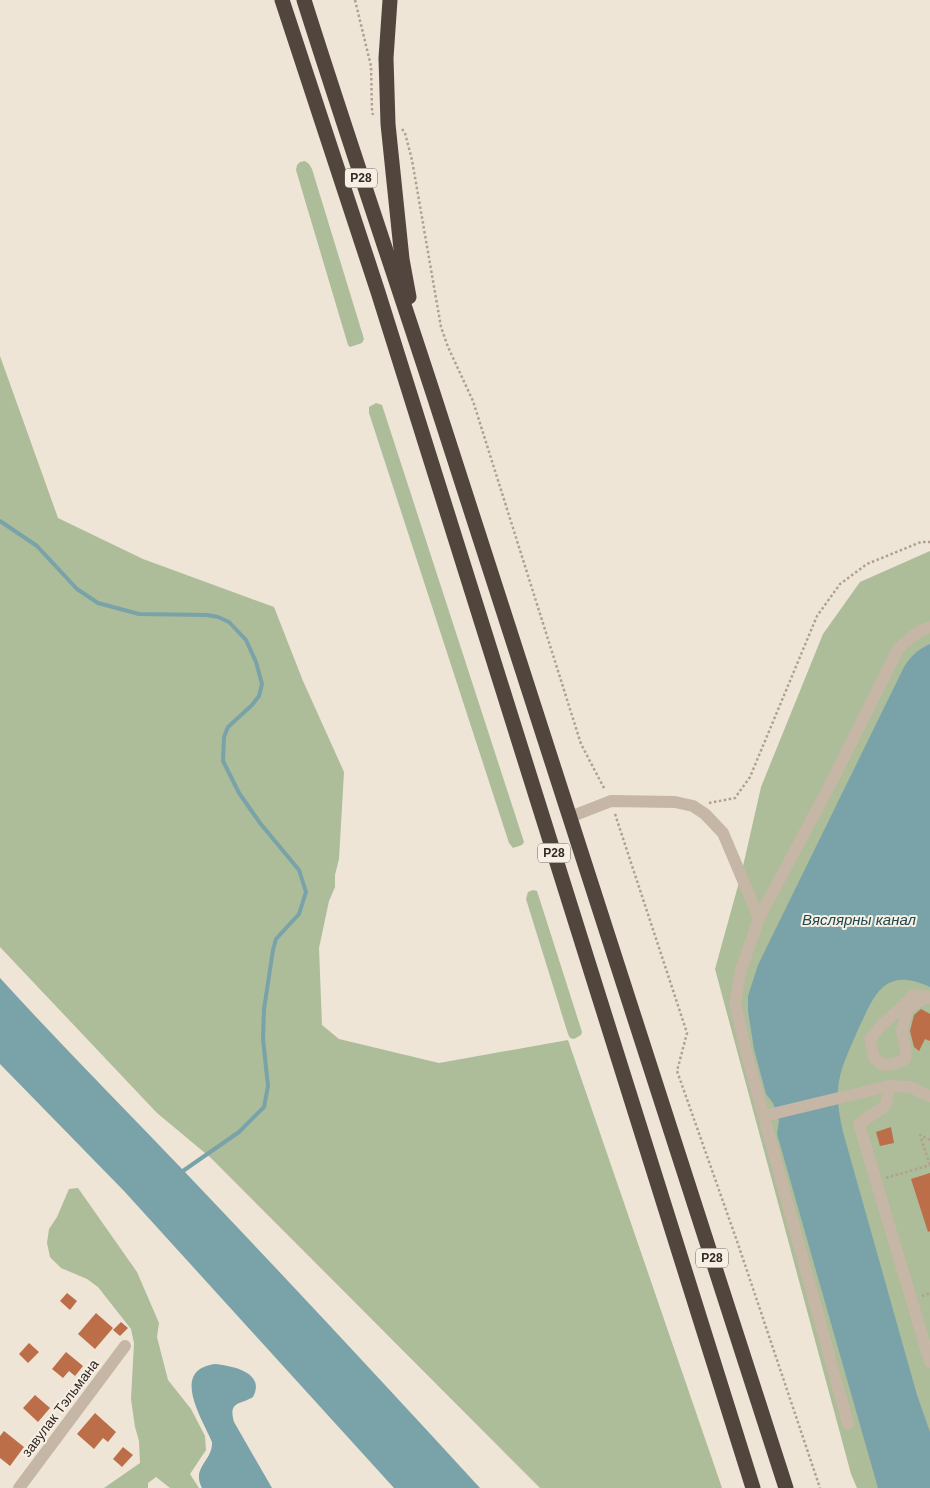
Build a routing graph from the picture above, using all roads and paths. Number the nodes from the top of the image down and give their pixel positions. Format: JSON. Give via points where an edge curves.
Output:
{"nodes":[{"id":1,"x":282,"y":0,"type":"edge"},
{"id":2,"x":304,"y":0,"type":"edge"},
{"id":3,"x":355,"y":0,"type":"edge"},
{"id":4,"x":390,"y":0,"type":"edge"},
{"id":5,"x":388,"y":124,"type":"junction"},
{"id":6,"x":420,"y":355,"type":"junction"},
{"id":7,"x":930,"y":542,"type":"edge"},
{"id":8,"x":930,"y":627,"type":"edge"},
{"id":9,"x":611,"y":801,"type":"junction"},
{"id":10,"x":693,"y":806,"type":"junction"},
{"id":11,"x":570,"y":817,"type":"junction"},
{"id":12,"x":759,"y":918,"type":"junction"},
{"id":13,"x":928,"y":997,"type":"edge"},
{"id":14,"x":888,"y":1086,"type":"junction"},
{"id":15,"x":930,"y":1096,"type":"edge"},
{"id":16,"x":766,"y":1115,"type":"junction"},
{"id":17,"x":930,"y":1140,"type":"edge"},
{"id":18,"x":930,"y":1165,"type":"edge"},
{"id":19,"x":876,"y":1181,"type":"junction"},
{"id":20,"x":125,"y":1346,"type":"dead end"},
{"id":21,"x":930,"y":1362,"type":"edge"},
{"id":22,"x":848,"y":1424,"type":"dead end"},
{"id":23,"x":22,"y":1487,"type":"edge"},
{"id":24,"x":753,"y":1488,"type":"edge"},
{"id":25,"x":786,"y":1488,"type":"edge"},
{"id":26,"x":820,"y":1488,"type":"edge"}],
"edges":[{"from":1,"to":24,"type":"highway","number":"Р28","via":[[381,301]]},
{"from":2,"to":6,"type":"highway","number":"Р28"},
{"from":3,"to":5,"type":"path","via":[[371,66],[372,111],[376,122]]},
{"from":4,"to":5,"type":"highway","via":[[386,58]]},
{"from":5,"to":6,"type":"highway","via":[[402,259]]},
{"from":5,"to":9,"type":"path","via":[[397,124],[405,133],[448,347],[472,401],[581,744]]},
{"from":6,"to":11,"type":"highway","number":"Р28"},
{"from":7,"to":10,"type":"path","via":[[921,542],[867,564],[840,584],[817,616],[750,777],[735,798]]},
{"from":8,"to":12,"type":"street","via":[[909,638],[898,649]]},
{"from":9,"to":10,"type":"street","via":[[675,802]]},
{"from":9,"to":11,"type":"street"},
{"from":9,"to":26,"type":"path","via":[[687,1033],[677,1071]]},
{"from":10,"to":12,"type":"street","via":[[723,833]]},
{"from":11,"to":25,"type":"highway","number":"Р28"},
{"from":12,"to":16,"type":"street","via":[[741,970],[735,1003]]},
{"from":13,"to":13,"type":"street","via":[[907,1010],[902,1030],[905,1059],[883,1065],[874,1058],[870,1039],[914,995]]},
{"from":14,"to":15,"type":"street","via":[[910,1087]]},
{"from":14,"to":16,"type":"street"},
{"from":14,"to":19,"type":"street","via":[[886,1105],[859,1124]]},
{"from":16,"to":22,"type":"street"},
{"from":17,"to":18,"type":"path","via":[[920,1135]]},
{"from":18,"to":19,"type":"path"},
{"from":19,"to":21,"type":"street"},
{"from":20,"to":23,"type":"street","name":"завулак Тэльмана"}]}
